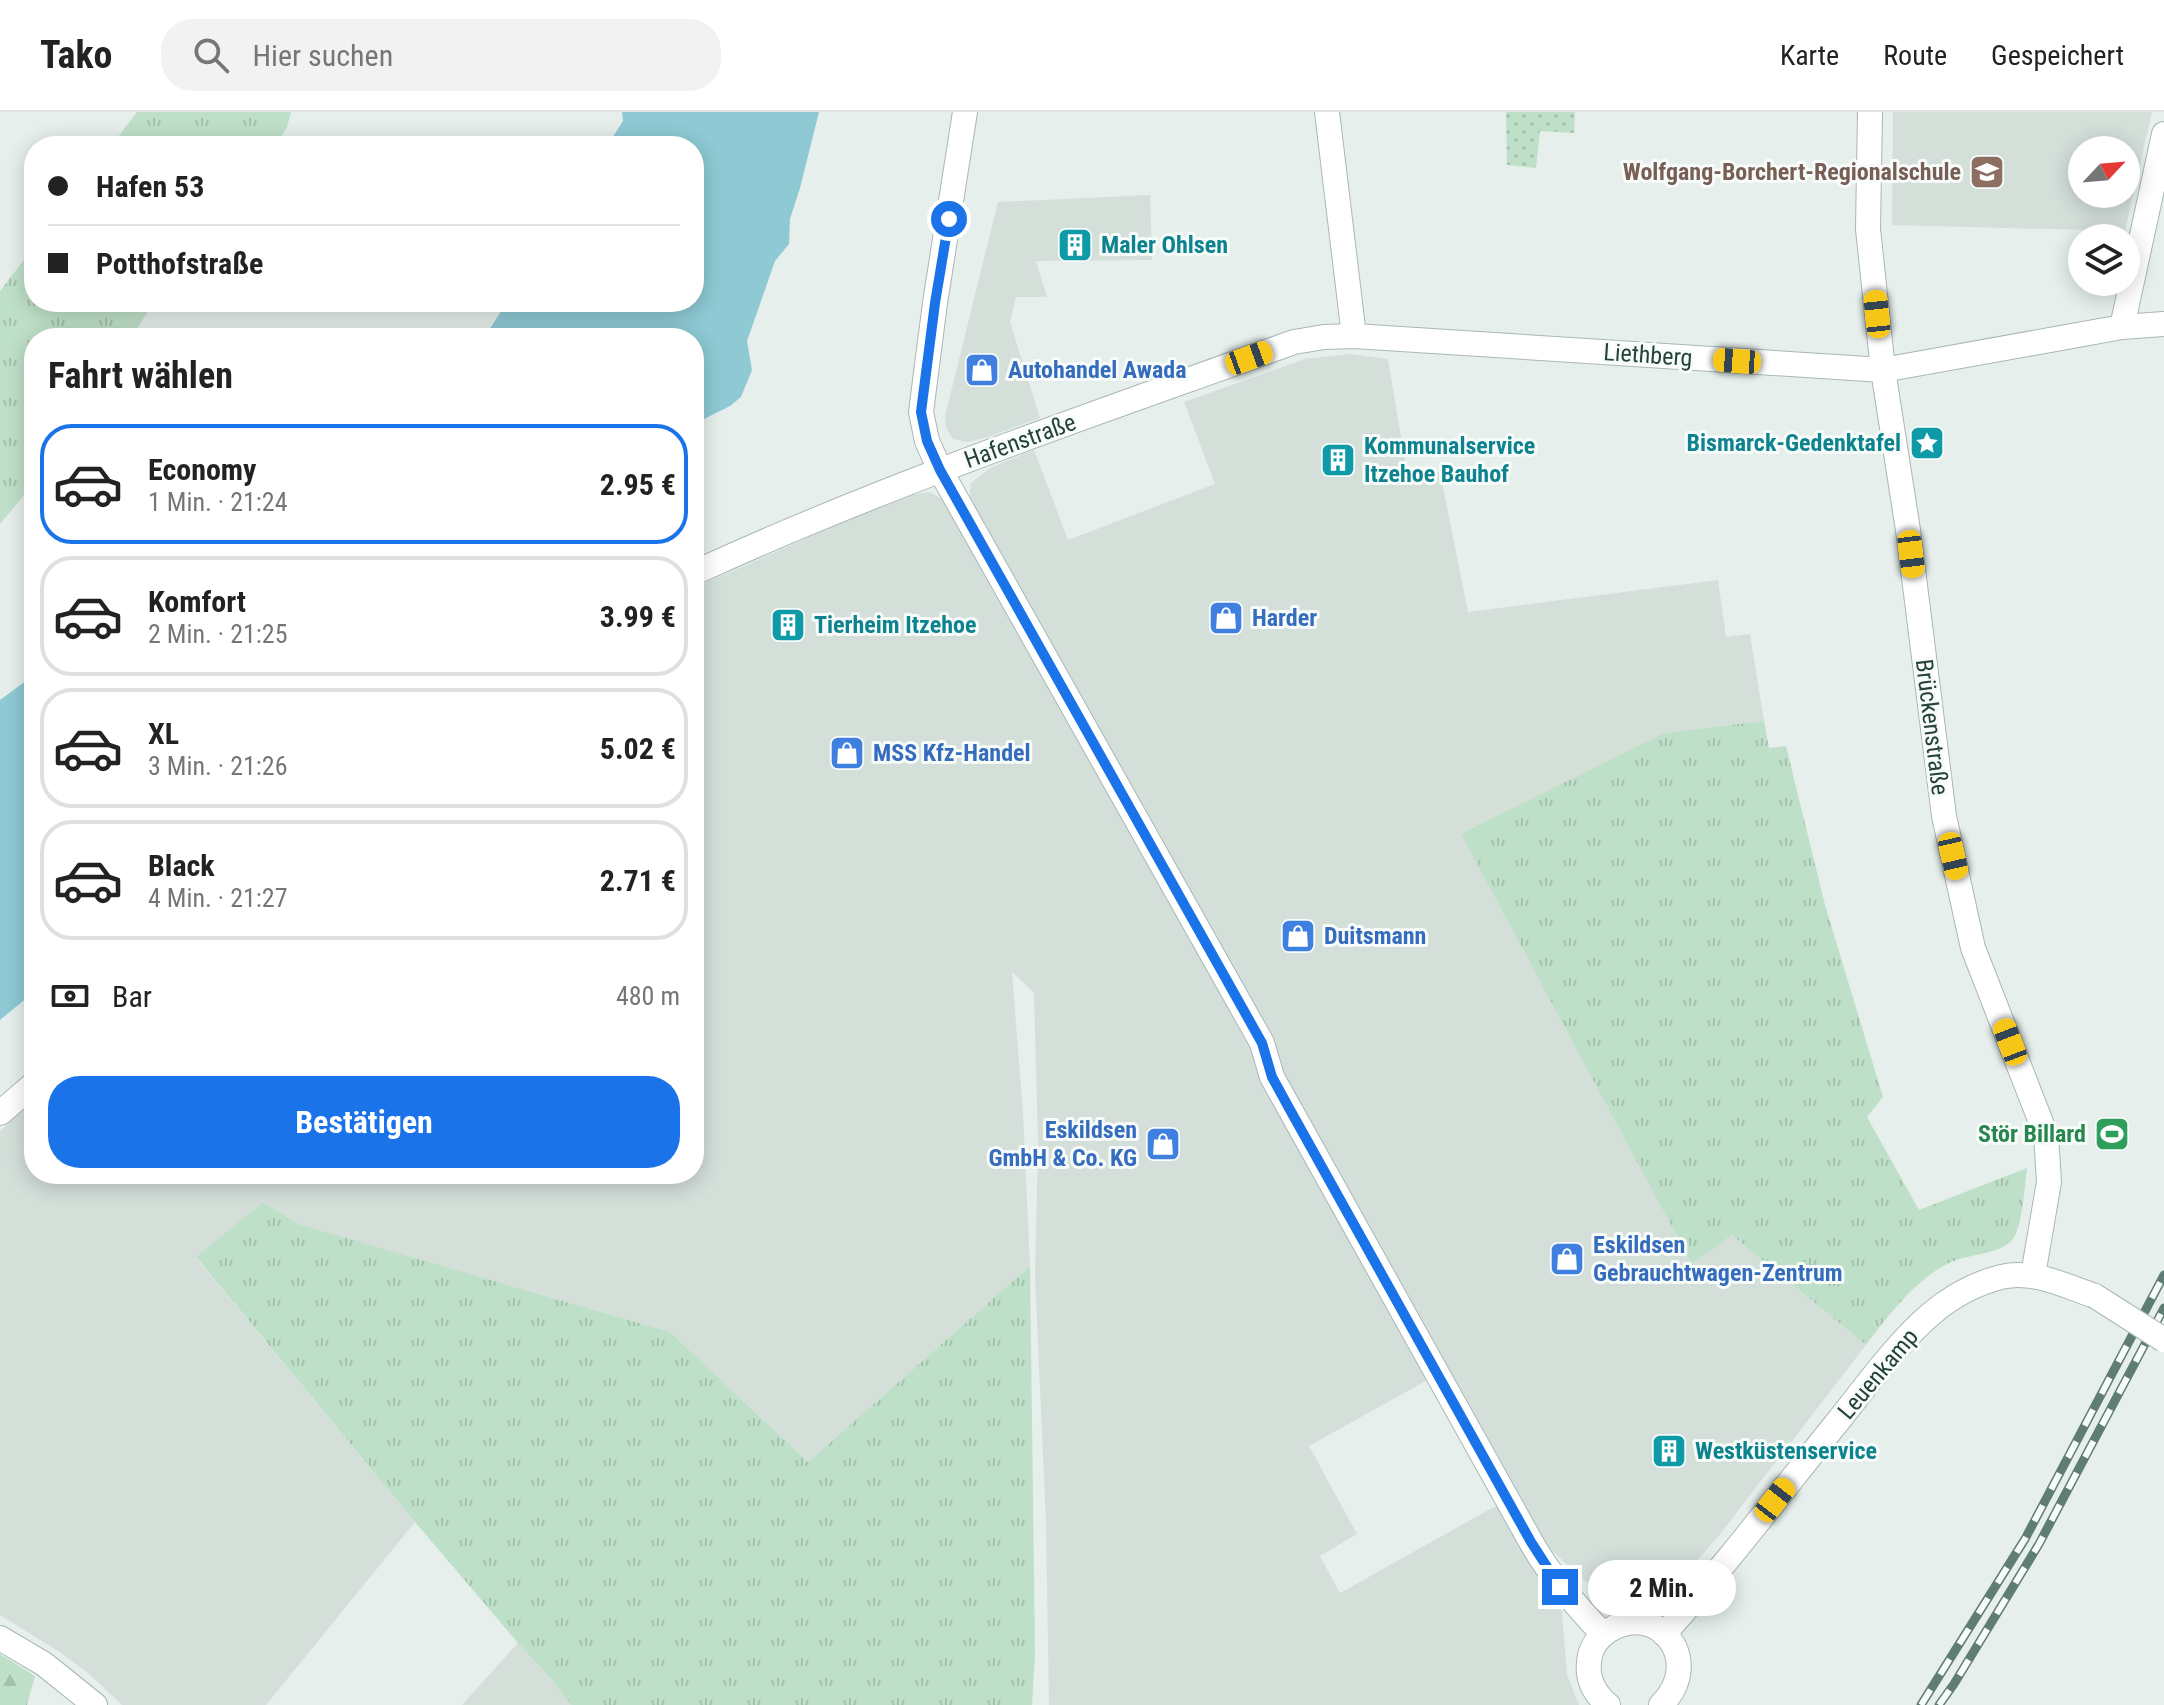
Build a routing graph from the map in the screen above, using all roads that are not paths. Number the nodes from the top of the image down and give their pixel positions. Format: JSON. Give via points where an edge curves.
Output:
{"nodes":[{"id":1,"x":965,"y":112,"type":"edge"},
{"id":2,"x":1327,"y":112,"type":"edge"},
{"id":3,"x":1870,"y":112,"type":"edge"},
{"id":4,"x":2164,"y":134,"type":"edge"},
{"id":5,"x":2164,"y":324,"type":"edge"},
{"id":6,"x":2122,"y":327,"type":"junction"},
{"id":7,"x":1354,"y":336,"type":"junction"},
{"id":8,"x":1883,"y":370,"type":"junction"},
{"id":9,"x":940,"y":470,"type":"junction"},
{"id":10,"x":704,"y":568,"type":"edge"},
{"id":11,"x":24,"y":1093,"type":"edge"},
{"id":12,"x":0,"y":1113,"type":"edge"},
{"id":13,"x":2033,"y":1275,"type":"junction"},
{"id":14,"x":2164,"y":1340,"type":"edge"},
{"id":15,"x":1603,"y":1634,"type":"junction"},
{"id":16,"x":1664,"y":1634,"type":"junction"},
{"id":17,"x":0,"y":1638,"type":"edge"},
{"id":18,"x":95,"y":1705,"type":"edge"},
{"id":19,"x":1608,"y":1705,"type":"edge"},
{"id":20,"x":1661,"y":1705,"type":"edge"}],
"edges":[{"from":1,"to":9,"type":"street","via":[[921,412]]},
{"from":2,"to":7,"type":"street"},
{"from":3,"to":8,"type":"street","name":"Brückenstraße","via":[[1868,229]]},
{"from":4,"to":6,"type":"street"},
{"from":5,"to":6,"type":"street","name":"Liethberg"},
{"from":6,"to":8,"type":"street","name":"Liethberg"},
{"from":7,"to":8,"type":"street","name":"Liethberg"},
{"from":7,"to":9,"type":"street","name":"Hafenstraße","via":[[1294,342]]},
{"from":8,"to":13,"type":"street","name":"Brückenstraße","via":[[1944,816],[1973,948],[2046,1135],[2049,1182]]},
{"from":9,"to":10,"type":"street","name":"Hafenstraße"},
{"from":9,"to":15,"type":"street","via":[[1262,1043],[1272,1077],[1539,1554],[1560,1587]]},
{"from":11,"to":12,"type":"street"},
{"from":13,"to":14,"type":"street","bridge":true,"via":[[2095,1296]]},
{"from":13,"to":16,"type":"street","name":"Leuenkamp","via":[[1981,1283],[1929,1316]]},
{"from":15,"to":16,"type":"street","via":[[1634,1622]]},
{"from":15,"to":19,"type":"street","via":[[1588,1666],[1593,1689]]},
{"from":16,"to":20,"type":"street","via":[[1673,1644],[1679,1671],[1677,1684]]},
{"from":17,"to":18,"type":"street","via":[[44,1664]]}]}
